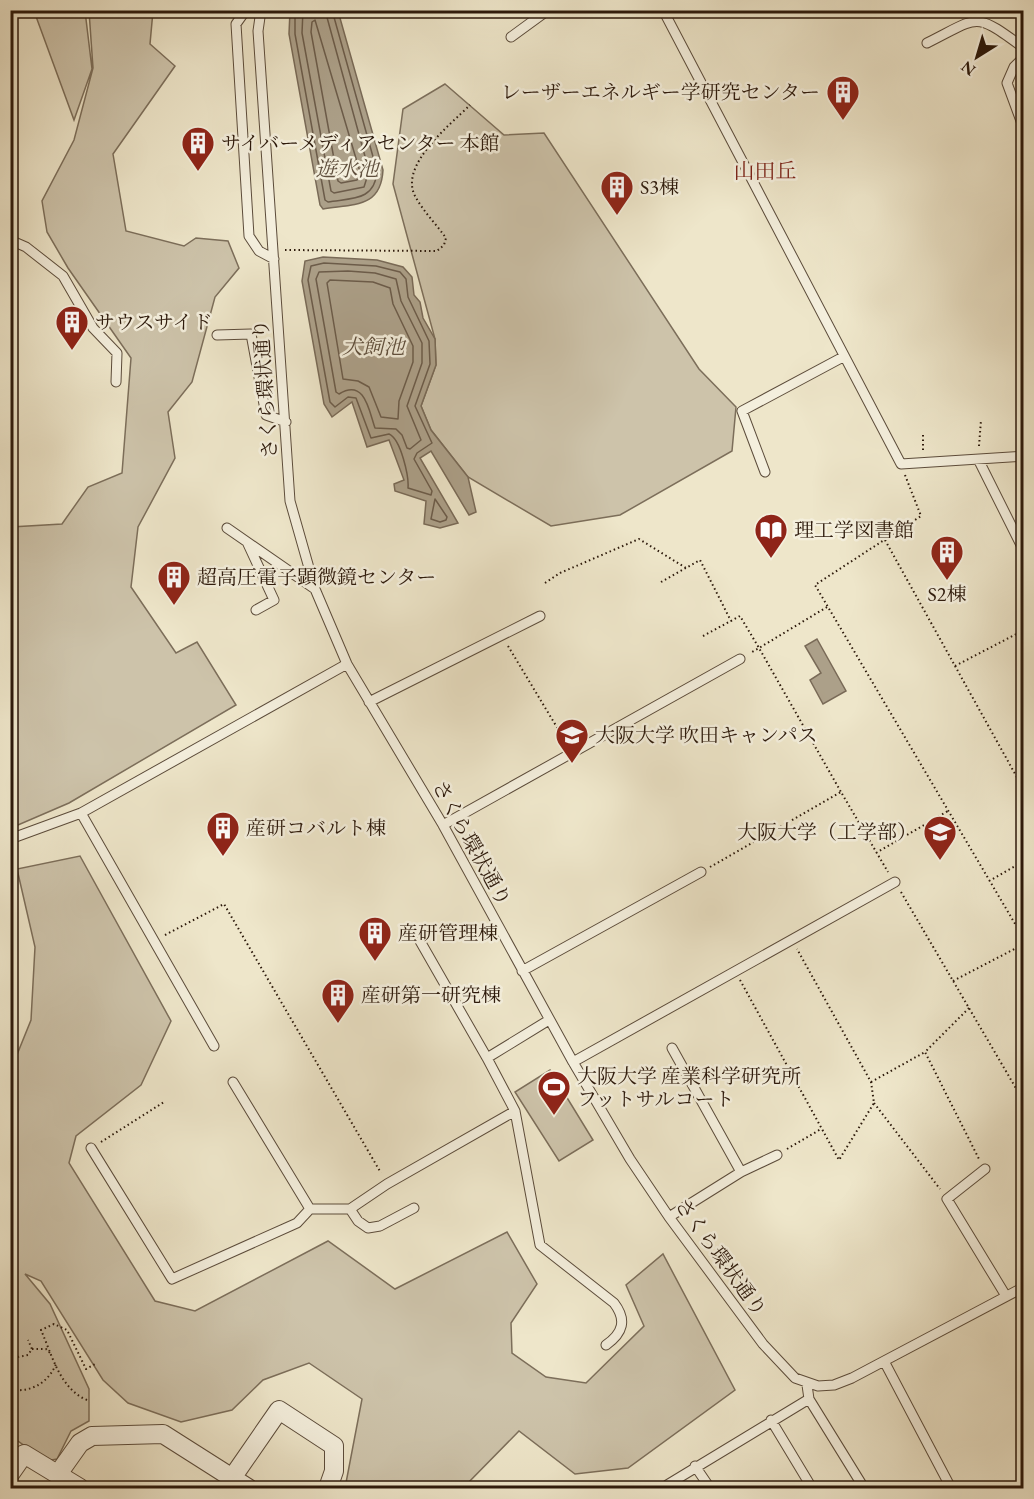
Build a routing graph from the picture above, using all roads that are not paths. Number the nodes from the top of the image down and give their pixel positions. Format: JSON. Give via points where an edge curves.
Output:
{"nodes":[{"id":1,"x":246,"y":10,"type":"edge"},
{"id":2,"x":261,"y":10,"type":"edge"},
{"id":3,"x":548,"y":10,"type":"edge"},
{"id":4,"x":663,"y":10,"type":"edge"},
{"id":5,"x":511,"y":37,"type":"dead end"},
{"id":6,"x":927,"y":43,"type":"dead end"},
{"id":7,"x":1023,"y":48,"type":"edge"},
{"id":8,"x":1023,"y":57,"type":"edge"},
{"id":9,"x":1023,"y":129,"type":"edge"},
{"id":10,"x":10,"y":240,"type":"edge"},
{"id":11,"x":274,"y":254,"type":"junction"},
{"id":12,"x":218,"y":335,"type":"dead end"},
{"id":13,"x":843,"y":357,"type":"junction"},
{"id":14,"x":116,"y":382,"type":"dead end"},
{"id":15,"x":286,"y":422,"type":"junction"},
{"id":16,"x":1023,"y":456,"type":"edge"},
{"id":17,"x":978,"y":461,"type":"junction"},
{"id":18,"x":765,"y":472,"type":"dead end"},
{"id":19,"x":227,"y":528,"type":"dead end"},
{"id":20,"x":247,"y":541,"type":"junction"},
{"id":21,"x":1023,"y":551,"type":"edge"},
{"id":22,"x":315,"y":590,"type":"junction"},
{"id":23,"x":256,"y":610,"type":"dead end"},
{"id":24,"x":540,"y":616,"type":"dead end"},
{"id":25,"x":740,"y":659,"type":"dead end"},
{"id":26,"x":347,"y":664,"type":"junction"},
{"id":27,"x":369,"y":702,"type":"junction"},
{"id":28,"x":81,"y":813,"type":"junction"},
{"id":29,"x":443,"y":825,"type":"junction"},
{"id":30,"x":10,"y":839,"type":"edge"},
{"id":31,"x":701,"y":872,"type":"road end"},
{"id":32,"x":895,"y":882,"type":"road end"},
{"id":33,"x":420,"y":941,"type":"dead end"},
{"id":34,"x":522,"y":971,"type":"junction"},
{"id":35,"x":549,"y":1020,"type":"junction"},
{"id":36,"x":214,"y":1046,"type":"dead end"},
{"id":37,"x":672,"y":1048,"type":"dead end"},
{"id":38,"x":487,"y":1058,"type":"junction"},
{"id":39,"x":573,"y":1062,"type":"junction"},
{"id":40,"x":233,"y":1082,"type":"dead end"},
{"id":41,"x":515,"y":1111,"type":"junction"},
{"id":42,"x":91,"y":1148,"type":"road end"},
{"id":43,"x":777,"y":1155,"type":"road end"},
{"id":44,"x":985,"y":1169,"type":"road end"},
{"id":45,"x":741,"y":1172,"type":"junction"},
{"id":46,"x":414,"y":1208,"type":"dead end"},
{"id":47,"x":310,"y":1209,"type":"junction"},
{"id":48,"x":350,"y":1209,"type":"junction"},
{"id":49,"x":669,"y":1217,"type":"junction"},
{"id":50,"x":1023,"y":1287,"type":"edge"},
{"id":51,"x":1006,"y":1296,"type":"junction"},
{"id":52,"x":606,"y":1345,"type":"dead end"},
{"id":53,"x":884,"y":1361,"type":"junction"},
{"id":54,"x":807,"y":1385,"type":"junction"},
{"id":55,"x":809,"y":1400,"type":"junction"},
{"id":56,"x":771,"y":1420,"type":"junction"},
{"id":57,"x":695,"y":1466,"type":"junction"},
{"id":58,"x":10,"y":1474,"type":"edge"},
{"id":59,"x":58,"y":1474,"type":"junction"},
{"id":60,"x":232,"y":1478,"type":"junction"},
{"id":61,"x":666,"y":1485,"type":"dead end"},
{"id":62,"x":80,"y":1488,"type":"edge"},
{"id":63,"x":248,"y":1488,"type":"edge"},
{"id":64,"x":328,"y":1488,"type":"edge"},
{"id":65,"x":710,"y":1488,"type":"edge"},
{"id":66,"x":812,"y":1488,"type":"edge"},
{"id":67,"x":864,"y":1488,"type":"edge"},
{"id":68,"x":951,"y":1488,"type":"edge"}],
"edges":[{"from":1,"to":11,"type":"lane","via":[[236,24],[249,236],[259,250]]},
{"from":2,"to":11,"type":"lane","name":"さくら環状通り","via":[[258,31]]},
{"from":3,"to":5,"type":"lane"},
{"from":4,"to":13,"type":"lane"},
{"from":6,"to":7,"type":"lane","via":[[971,21],[986,20]]},
{"from":8,"to":9,"type":"lane","via":[[1007,83]]},
{"from":10,"to":14,"type":"lane","via":[[26,247],[63,276],[93,328],[117,353]]},
{"from":11,"to":15,"type":"lane","name":"さくら環状通り"},
{"from":12,"to":15,"type":"lane","via":[[251,334],[266,415]]},
{"from":13,"to":17,"type":"lane","via":[[901,464]]},
{"from":13,"to":18,"type":"lane","via":[[742,411]]},
{"from":15,"to":22,"type":"lane","name":"さくら環状通り","via":[[290,501]]},
{"from":16,"to":17,"type":"lane"},
{"from":17,"to":21,"type":"lane"},
{"from":19,"to":20,"type":"lane"},
{"from":20,"to":22,"type":"lane"},
{"from":20,"to":23,"type":"lane","via":[[274,600]]},
{"from":22,"to":26,"type":"lane","name":"さくら環状通り"},
{"from":24,"to":27,"type":"lane"},
{"from":25,"to":29,"type":"lane"},
{"from":26,"to":27,"type":"lane","name":"さくら環状通り"},
{"from":26,"to":28,"type":"lane"},
{"from":27,"to":29,"type":"lane","name":"さくら環状通り"},
{"from":28,"to":30,"type":"lane"},
{"from":28,"to":36,"type":"lane"},
{"from":29,"to":34,"type":"lane","name":"さくら環状通り"},
{"from":31,"to":34,"type":"lane"},
{"from":32,"to":39,"type":"lane"},
{"from":33,"to":38,"type":"lane"},
{"from":34,"to":35,"type":"lane","name":"さくら環状通り"},
{"from":35,"to":38,"type":"lane"},
{"from":35,"to":39,"type":"lane","name":"さくら環状通り"},
{"from":37,"to":45,"type":"lane"},
{"from":38,"to":41,"type":"lane"},
{"from":39,"to":49,"type":"lane","name":"さくら環状通り"},
{"from":40,"to":47,"type":"lane"},
{"from":41,"to":48,"type":"lane"},
{"from":41,"to":52,"type":"lane","via":[[540,1245],[614,1303],[622,1314],[622,1328]]},
{"from":42,"to":47,"type":"lane","via":[[172,1279],[297,1223]]},
{"from":43,"to":45,"type":"lane"},
{"from":44,"to":51,"type":"lane","via":[[947,1199]]},
{"from":45,"to":49,"type":"lane"},
{"from":46,"to":48,"type":"lane","via":[[368,1228]]},
{"from":47,"to":48,"type":"lane"},
{"from":49,"to":54,"type":"lane","name":"さくら環状通り","via":[[763,1344],[784,1368]]},
{"from":50,"to":51,"type":"lane"},
{"from":51,"to":53,"type":"lane"},
{"from":53,"to":54,"type":"lane","via":[[834,1385]]},
{"from":53,"to":68,"type":"lane"},
{"from":54,"to":55,"type":"lane"},
{"from":55,"to":56,"type":"lane"},
{"from":55,"to":67,"type":"lane"},
{"from":56,"to":57,"type":"lane"},
{"from":56,"to":66,"type":"lane"},
{"from":57,"to":61,"type":"lane"},
{"from":57,"to":65,"type":"lane"},
{"from":58,"to":59,"type":"street","via":[[24,1454]]},
{"from":59,"to":60,"type":"street","via":[[80,1443],[92,1436],[163,1434]]},
{"from":59,"to":62,"type":"street"},
{"from":60,"to":63,"type":"street"},
{"from":60,"to":64,"type":"street","via":[[279,1410],[334,1446],[334,1471]]}]}
